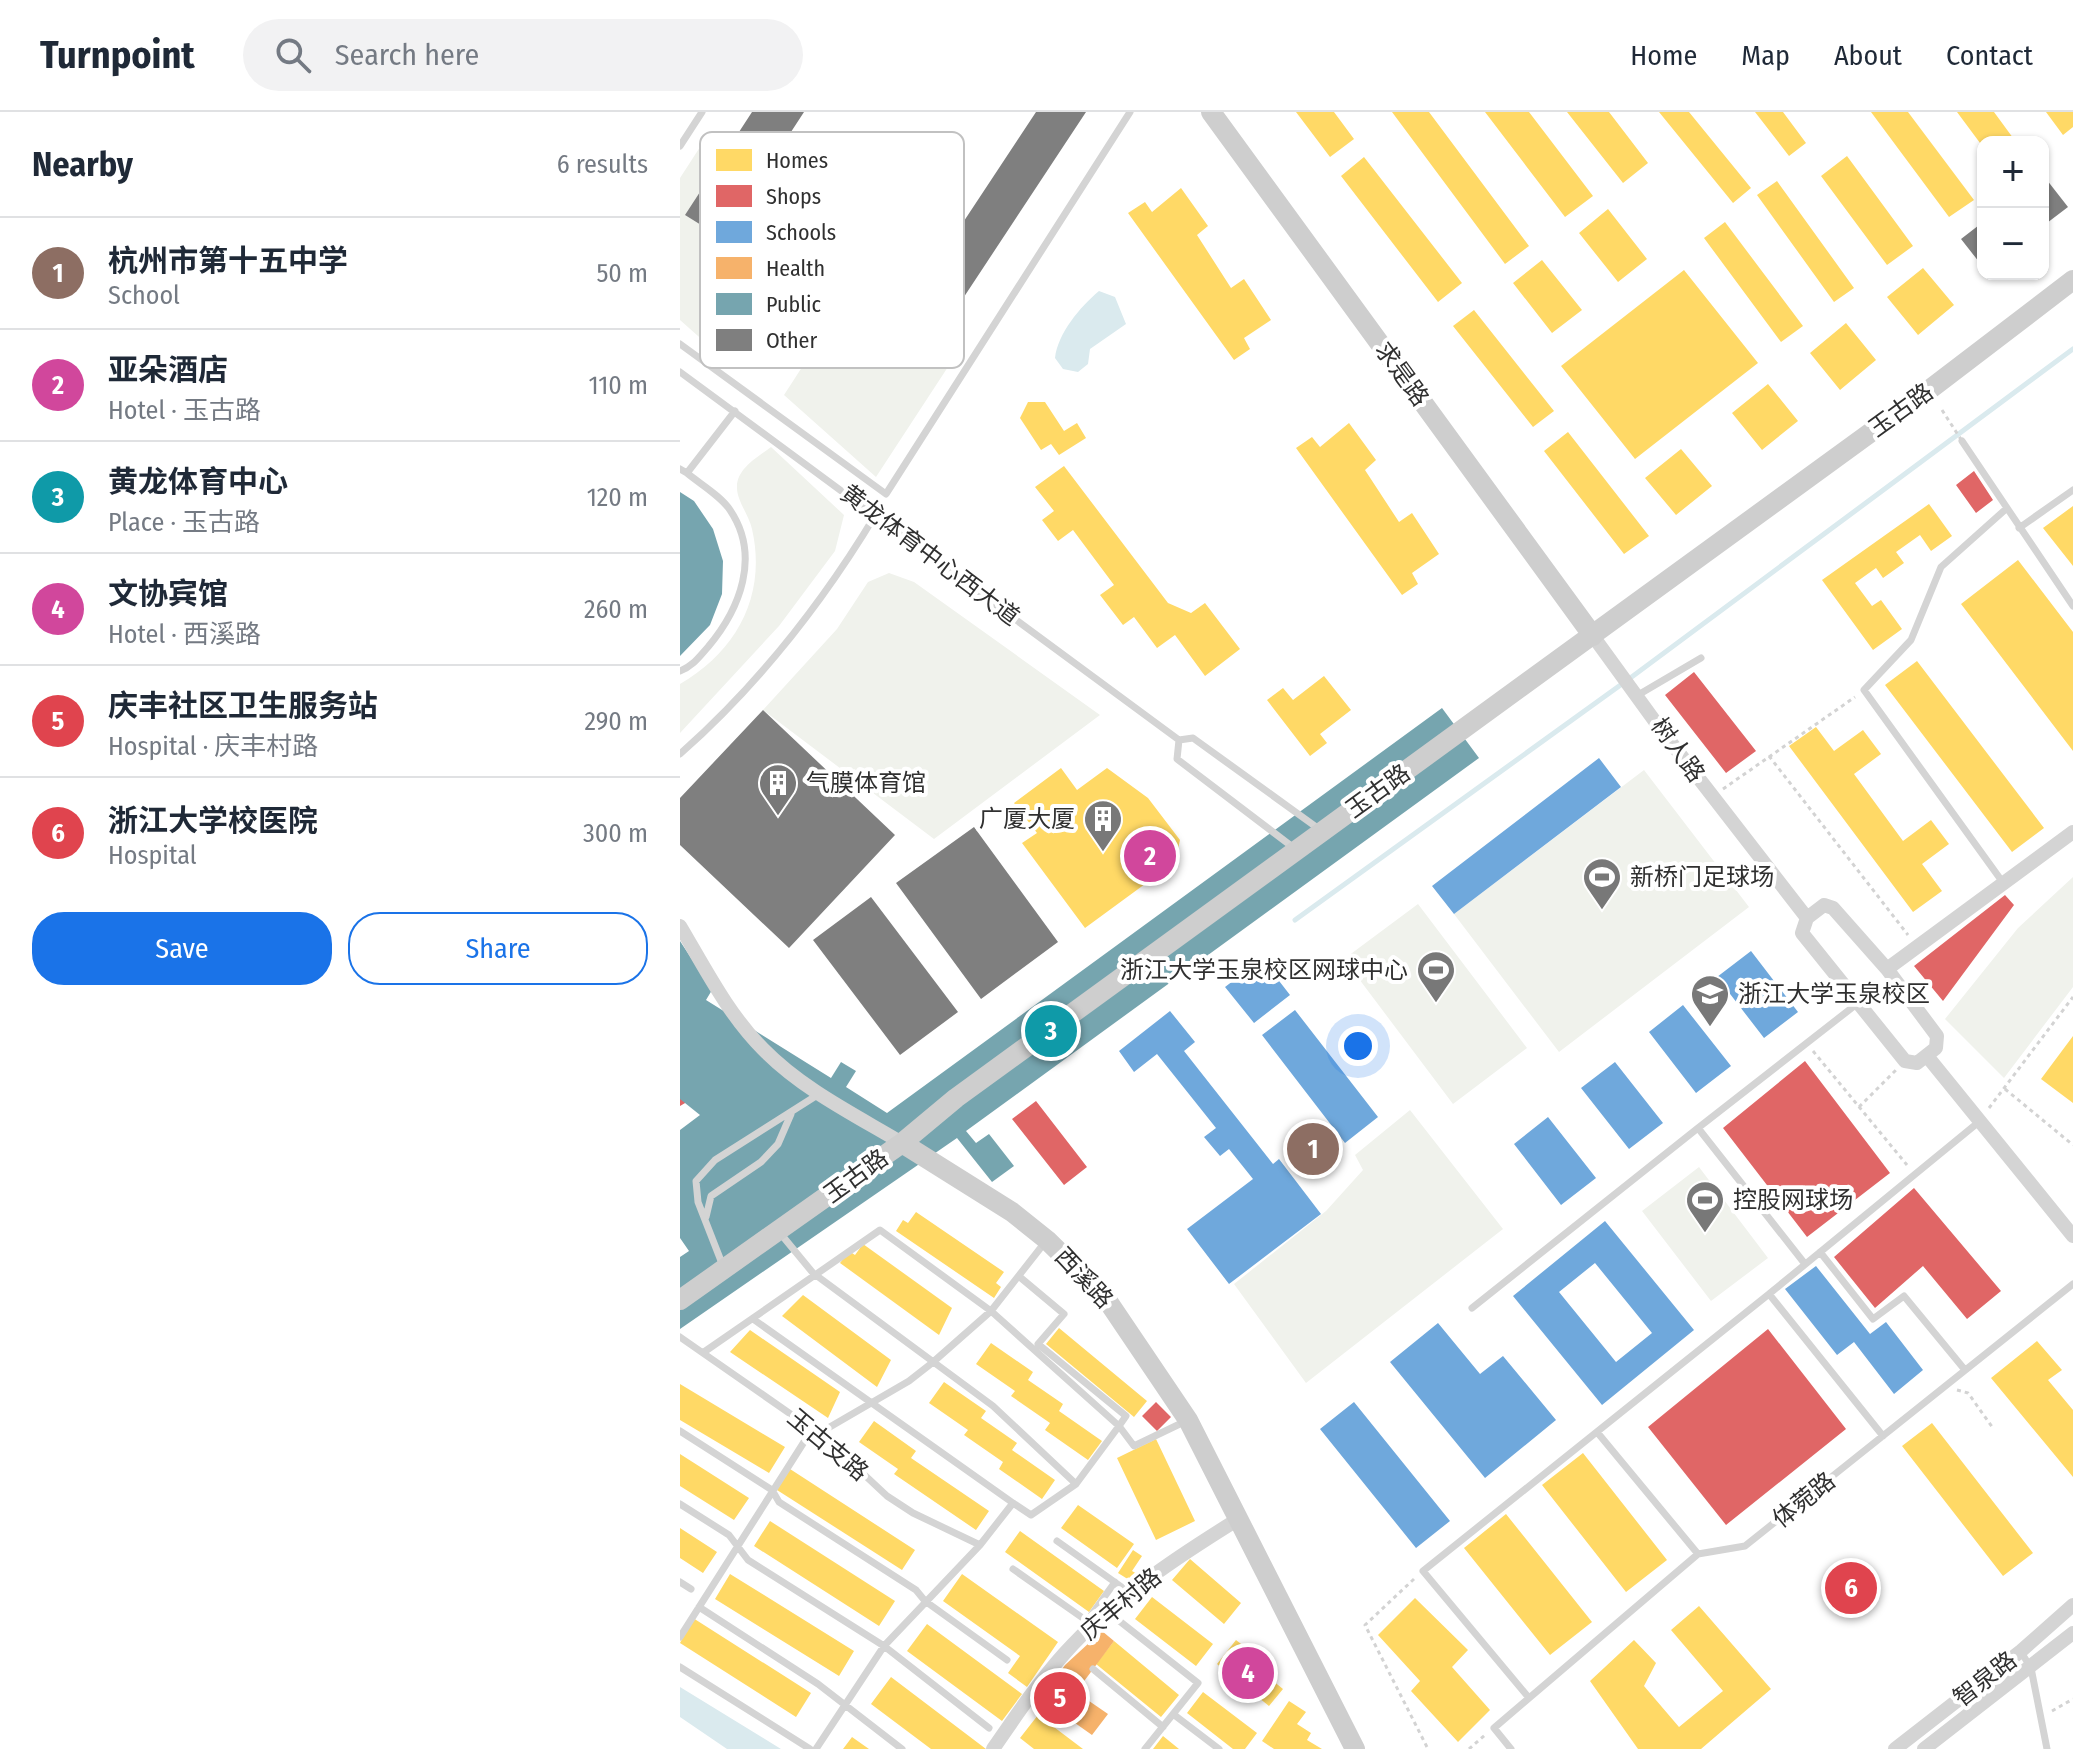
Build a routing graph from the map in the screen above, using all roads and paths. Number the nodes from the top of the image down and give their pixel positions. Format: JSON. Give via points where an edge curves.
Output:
{"nodes":[{"id":1,"x":702,"y":112,"type":"edge"},
{"id":2,"x":1130,"y":112,"type":"edge"},
{"id":3,"x":1211,"y":112,"type":"edge"},
{"id":4,"x":680,"y":146,"type":"edge"},
{"id":5,"x":2073,"y":280,"type":"edge"},
{"id":6,"x":680,"y":344,"type":"edge"},
{"id":7,"x":700,"y":359,"type":"edge"},
{"id":8,"x":713,"y":368,"type":"edge"},
{"id":9,"x":680,"y":372,"type":"edge"},
{"id":10,"x":1942,"y":410,"type":"dead end"},
{"id":11,"x":735,"y":411,"type":"junction"},
{"id":12,"x":1962,"y":441,"type":"joint"},
{"id":13,"x":684,"y":471,"type":"edge"},
{"id":14,"x":2073,"y":490,"type":"edge"},
{"id":15,"x":2006,"y":509,"type":"junction"},
{"id":16,"x":876,"y":514,"type":"junction"},
{"id":17,"x":2019,"y":528,"type":"junction"},
{"id":18,"x":2073,"y":606,"type":"edge"},
{"id":19,"x":1593,"y":636,"type":"junction"},
{"id":20,"x":1701,"y":658,"type":"dead end"},
{"id":21,"x":680,"y":671,"type":"edge"},
{"id":22,"x":1634,"y":690,"type":"junction"},
{"id":23,"x":1864,"y":690,"type":"junction"},
{"id":24,"x":1650,"y":711,"type":"junction"},
{"id":25,"x":1179,"y":740,"type":"junction"},
{"id":26,"x":680,"y":754,"type":"edge"},
{"id":27,"x":1769,"y":756,"type":"junction"},
{"id":28,"x":1720,"y":791,"type":"junction"},
{"id":29,"x":1322,"y":832,"type":"junction"},
{"id":30,"x":2073,"y":832,"type":"edge"},
{"id":31,"x":1297,"y":850,"type":"junction"},
{"id":32,"x":2004,"y":885,"type":"junction"},
{"id":33,"x":1811,"y":914,"type":"junction"},
{"id":34,"x":680,"y":926,"type":"edge"},
{"id":35,"x":1918,"y":947,"type":"junction"},
{"id":36,"x":1887,"y":969,"type":"junction"},
{"id":37,"x":2073,"y":997,"type":"edge"},
{"id":38,"x":1858,"y":1003,"type":"junction"},
{"id":39,"x":1807,"y":1043,"type":"junction"},
{"id":40,"x":1927,"y":1056,"type":"junction"},
{"id":41,"x":1905,"y":1061,"type":"junction"},
{"id":42,"x":2005,"y":1088,"type":"junction"},
{"id":43,"x":819,"y":1094,"type":"junction"},
{"id":44,"x":1859,"y":1107,"type":"junction"},
{"id":45,"x":791,"y":1114,"type":"junction"},
{"id":46,"x":1980,"y":1121,"type":"junction"},
{"id":47,"x":1698,"y":1128,"type":"junction"},
{"id":48,"x":902,"y":1143,"type":"junction"},
{"id":49,"x":2073,"y":1145,"type":"edge"},
{"id":50,"x":1915,"y":1174,"type":"junction"},
{"id":51,"x":707,"y":1227,"type":"junction"},
{"id":52,"x":779,"y":1231,"type":"junction"},
{"id":53,"x":2073,"y":1236,"type":"edge"},
{"id":54,"x":1047,"y":1240,"type":"junction"},
{"id":55,"x":1820,"y":1252,"type":"junction"},
{"id":56,"x":1805,"y":1264,"type":"junction"},
{"id":57,"x":724,"y":1268,"type":"junction"},
{"id":58,"x":813,"y":1273,"type":"junction"},
{"id":59,"x":1021,"y":1278,"type":"junction"},
{"id":60,"x":2073,"y":1284,"type":"edge"},
{"id":61,"x":1769,"y":1294,"type":"junction"},
{"id":62,"x":680,"y":1300,"type":"edge"},
{"id":63,"x":1472,"y":1308,"type":"dead end"},
{"id":64,"x":991,"y":1311,"type":"junction"},
{"id":65,"x":753,"y":1319,"type":"junction"},
{"id":66,"x":680,"y":1337,"type":"edge"},
{"id":67,"x":704,"y":1352,"type":"junction"},
{"id":68,"x":932,"y":1363,"type":"junction"},
{"id":69,"x":1965,"y":1370,"type":"junction"},
{"id":70,"x":1968,"y":1393,"type":"dead end"},
{"id":71,"x":872,"y":1402,"type":"junction"},
{"id":72,"x":1188,"y":1420,"type":"junction"},
{"id":73,"x":1119,"y":1426,"type":"junction"},
{"id":74,"x":1993,"y":1428,"type":"dead end"},
{"id":75,"x":680,"y":1431,"type":"edge"},
{"id":76,"x":1597,"y":1432,"type":"junction"},
{"id":77,"x":818,"y":1433,"type":"junction"},
{"id":78,"x":1883,"y":1436,"type":"junction"},
{"id":79,"x":1076,"y":1484,"type":"junction"},
{"id":80,"x":772,"y":1490,"type":"junction"},
{"id":81,"x":1013,"y":1503,"type":"junction"},
{"id":82,"x":680,"y":1504,"type":"edge"},
{"id":83,"x":1240,"y":1518,"type":"junction"},
{"id":84,"x":1057,"y":1541,"type":"dead end"},
{"id":85,"x":737,"y":1545,"type":"junction"},
{"id":86,"x":980,"y":1545,"type":"junction"},
{"id":87,"x":1698,"y":1554,"type":"junction"},
{"id":88,"x":1013,"y":1569,"type":"dead end"},
{"id":89,"x":1423,"y":1571,"type":"junction"},
{"id":90,"x":680,"y":1582,"type":"edge"},
{"id":91,"x":1115,"y":1582,"type":"junction"},
{"id":92,"x":691,"y":1589,"type":"dead end"},
{"id":93,"x":1130,"y":1593,"type":"junction"},
{"id":94,"x":925,"y":1601,"type":"junction"},
{"id":95,"x":2073,"y":1605,"type":"edge"},
{"id":96,"x":699,"y":1607,"type":"junction"},
{"id":97,"x":1108,"y":1612,"type":"junction"},
{"id":98,"x":2073,"y":1633,"type":"edge"},
{"id":99,"x":680,"y":1637,"type":"edge"},
{"id":100,"x":884,"y":1646,"type":"junction"},
{"id":101,"x":2021,"y":1651,"type":"junction"},
{"id":102,"x":1007,"y":1660,"type":"dead end"},
{"id":103,"x":680,"y":1667,"type":"edge"},
{"id":104,"x":2031,"y":1668,"type":"junction"},
{"id":105,"x":1093,"y":1669,"type":"dead end"},
{"id":106,"x":1529,"y":1698,"type":"junction"},
{"id":107,"x":2073,"y":1699,"type":"edge"},
{"id":108,"x":845,"y":1705,"type":"junction"},
{"id":109,"x":1173,"y":1714,"type":"junction"},
{"id":110,"x":2041,"y":1717,"type":"junction"},
{"id":111,"x":1163,"y":1727,"type":"junction"},
{"id":112,"x":989,"y":1728,"type":"dead end"},
{"id":113,"x":1494,"y":1728,"type":"junction"},
{"id":114,"x":998,"y":1747,"type":"edge"},
{"id":115,"x":810,"y":1749,"type":"edge"},
{"id":116,"x":816,"y":1749,"type":"edge"},
{"id":117,"x":902,"y":1749,"type":"edge"},
{"id":118,"x":1145,"y":1749,"type":"edge"},
{"id":119,"x":1219,"y":1749,"type":"edge"},
{"id":120,"x":1355,"y":1749,"type":"edge"},
{"id":121,"x":1428,"y":1749,"type":"edge"},
{"id":122,"x":1469,"y":1749,"type":"edge"},
{"id":123,"x":1511,"y":1749,"type":"edge"},
{"id":124,"x":1895,"y":1749,"type":"edge"},
{"id":125,"x":1924,"y":1749,"type":"edge"},
{"id":126,"x":2047,"y":1749,"type":"edge"}],
"edges":[{"from":1,"to":4,"type":"lane"},
{"from":2,"to":8,"type":"lane","via":[[886,494]]},
{"from":3,"to":19,"type":"main road","name":"求是路"},
{"from":5,"to":19,"type":"main road","name":"玉古路"},
{"from":6,"to":7,"type":"lane"},
{"from":9,"to":11,"type":"lane","name":"黄龙体育中心西大道"},
{"from":10,"to":12,"type":"path","bridge":true},
{"from":11,"to":13,"type":"lane"},
{"from":11,"to":16,"type":"lane","name":"黄龙体育中心西大道"},
{"from":12,"to":15,"type":"lane"},
{"from":13,"to":21,"type":"lane","via":[[730,509],[747,550],[743,588],[726,625],[690,667]]},
{"from":14,"to":17,"type":"lane"},
{"from":15,"to":17,"type":"lane"},
{"from":15,"to":23,"type":"lane","via":[[1941,567],[1911,640]]},
{"from":16,"to":25,"type":"lane","name":"黄龙体育中心西大道"},
{"from":16,"to":26,"type":"lane","via":[[798,629]]},
{"from":17,"to":18,"type":"lane"},
{"from":19,"to":22,"type":"street"},
{"from":19,"to":29,"type":"main road","name":"玉古路"},
{"from":20,"to":22,"type":"lane"},
{"from":22,"to":24,"type":"street"},
{"from":23,"to":27,"type":"path"},
{"from":23,"to":32,"type":"lane"},
{"from":24,"to":28,"type":"street","name":"树人路"},
{"from":24,"to":33,"type":"street","name":"树人路"},
{"from":25,"to":29,"type":"lane","name":"黄龙体育中心西大道","via":[[1193,738]]},
{"from":25,"to":31,"type":"lane","name":"黄龙体育中心西大道","via":[[1177,759]]},
{"from":27,"to":28,"type":"path"},
{"from":27,"to":35,"type":"path"},
{"from":28,"to":33,"type":"street","name":"树人路"},
{"from":29,"to":31,"type":"main road","name":"玉古路"},
{"from":30,"to":32,"type":"street"},
{"from":31,"to":48,"type":"main road","name":"玉古路"},
{"from":32,"to":35,"type":"street"},
{"from":33,"to":36,"type":"street","via":[[1824,905],[1833,908]]},
{"from":33,"to":38,"type":"street","via":[[1802,933]]},
{"from":34,"to":43,"type":"street","name":"西溪路","via":[[744,1028],[764,1051]]},
{"from":35,"to":36,"type":"street"},
{"from":36,"to":40,"type":"street","via":[[1937,1036],[1936,1048]]},
{"from":37,"to":42,"type":"path"},
{"from":38,"to":39,"type":"lane"},
{"from":38,"to":41,"type":"street"},
{"from":39,"to":44,"type":"path"},
{"from":39,"to":47,"type":"lane"},
{"from":40,"to":41,"type":"street","via":[[1917,1063]]},
{"from":40,"to":46,"type":"street"},
{"from":41,"to":44,"type":"path"},
{"from":42,"to":46,"type":"path"},
{"from":42,"to":49,"type":"path"},
{"from":43,"to":45,"type":"lane"},
{"from":43,"to":48,"type":"street","name":"西溪路"},
{"from":44,"to":50,"type":"path"},
{"from":45,"to":51,"type":"lane","via":[[778,1144],[761,1162],[711,1196]]},
{"from":45,"to":51,"type":"lane","via":[[701,1173],[696,1181],[698,1202]]},
{"from":46,"to":50,"type":"lane"},
{"from":46,"to":53,"type":"street"},
{"from":47,"to":56,"type":"lane"},
{"from":47,"to":63,"type":"lane"},
{"from":48,"to":52,"type":"main road","name":"玉古路"},
{"from":48,"to":54,"type":"main road","name":"西溪路","via":[[956,1173]]},
{"from":50,"to":55,"type":"lane"},
{"from":51,"to":57,"type":"lane"},
{"from":52,"to":57,"type":"main road","name":"玉古路"},
{"from":52,"to":58,"type":"lane"},
{"from":54,"to":59,"type":"lane"},
{"from":54,"to":72,"type":"main road","name":"西溪路","via":[[1105,1297]]},
{"from":55,"to":56,"type":"lane"},
{"from":55,"to":69,"type":"lane","via":[[1873,1319],[1904,1296]]},
{"from":56,"to":61,"type":"lane"},
{"from":57,"to":62,"type":"main road","name":"玉古路"},
{"from":58,"to":64,"type":"lane","via":[[880,1230]]},
{"from":58,"to":65,"type":"lane"},
{"from":58,"to":68,"type":"lane"},
{"from":59,"to":64,"type":"lane"},
{"from":59,"to":73,"type":"lane","via":[[1064,1314],[1038,1344],[1126,1416]]},
{"from":60,"to":69,"type":"lane","name":"体菀路"},
{"from":61,"to":76,"type":"lane"},
{"from":61,"to":78,"type":"lane"},
{"from":64,"to":68,"type":"lane"},
{"from":64,"to":73,"type":"lane"},
{"from":65,"to":67,"type":"lane"},
{"from":65,"to":71,"type":"lane"},
{"from":66,"to":67,"type":"lane","name":"玉古支路"},
{"from":67,"to":77,"type":"lane","name":"玉古支路"},
{"from":68,"to":71,"type":"lane"},
{"from":68,"to":79,"type":"lane","via":[[993,1406]]},
{"from":69,"to":78,"type":"lane","name":"体菀路"},
{"from":70,"to":74,"type":"path"},
{"from":71,"to":77,"type":"lane"},
{"from":71,"to":81,"type":"lane"},
{"from":72,"to":73,"type":"lane","via":[[1134,1446]]},
{"from":72,"to":83,"type":"main road","name":"西溪路"},
{"from":73,"to":79,"type":"lane"},
{"from":75,"to":80,"type":"lane"},
{"from":76,"to":87,"type":"lane"},
{"from":76,"to":89,"type":"lane"},
{"from":77,"to":80,"type":"lane","via":[[804,1442]]},
{"from":77,"to":86,"type":"lane","name":"玉古支路","via":[[887,1496]]},
{"from":78,"to":87,"type":"lane","name":"体菀路","via":[[1745,1546]]},
{"from":79,"to":81,"type":"lane","via":[[1031,1515]]},
{"from":80,"to":85,"type":"lane"},
{"from":80,"to":94,"type":"lane","via":[[779,1502],[916,1590]]},
{"from":81,"to":86,"type":"lane"},
{"from":82,"to":85,"type":"lane"},
{"from":83,"to":93,"type":"street","name":"庆丰村路"},
{"from":83,"to":120,"type":"main road","name":"西溪路"},
{"from":84,"to":91,"type":"lane"},
{"from":85,"to":96,"type":"lane"},
{"from":85,"to":100,"type":"lane","via":[[748,1560]]},
{"from":86,"to":94,"type":"lane"},
{"from":87,"to":106,"type":"lane"},
{"from":88,"to":91,"type":"lane","via":[[1087,1621]]},
{"from":89,"to":106,"type":"lane"},
{"from":89,"to":121,"type":"path","via":[[1365,1625]]},
{"from":90,"to":92,"type":"lane"},
{"from":91,"to":93,"type":"lane"},
{"from":93,"to":97,"type":"street","name":"庆丰村路"},
{"from":94,"to":100,"type":"lane"},
{"from":94,"to":102,"type":"lane"},
{"from":95,"to":101,"type":"street","name":"智泉路"},
{"from":96,"to":99,"type":"lane"},
{"from":96,"to":108,"type":"lane"},
{"from":97,"to":109,"type":"lane","via":[[1198,1683]]},
{"from":97,"to":114,"type":"street","name":"庆丰村路","via":[[1064,1655]]},
{"from":98,"to":104,"type":"street","name":"智泉路"},
{"from":100,"to":108,"type":"lane"},
{"from":100,"to":112,"type":"lane"},
{"from":101,"to":104,"type":"lane"},
{"from":101,"to":124,"type":"street","name":"智泉路"},
{"from":103,"to":115,"type":"lane"},
{"from":104,"to":110,"type":"lane"},
{"from":104,"to":125,"type":"street","name":"智泉路"},
{"from":105,"to":111,"type":"lane"},
{"from":106,"to":113,"type":"lane"},
{"from":107,"to":110,"type":"path"},
{"from":108,"to":116,"type":"lane"},
{"from":108,"to":117,"type":"lane"},
{"from":109,"to":111,"type":"lane"},
{"from":109,"to":119,"type":"lane"},
{"from":110,"to":126,"type":"lane"},
{"from":111,"to":118,"type":"lane"},
{"from":113,"to":122,"type":"path"},
{"from":113,"to":123,"type":"lane"}]}
